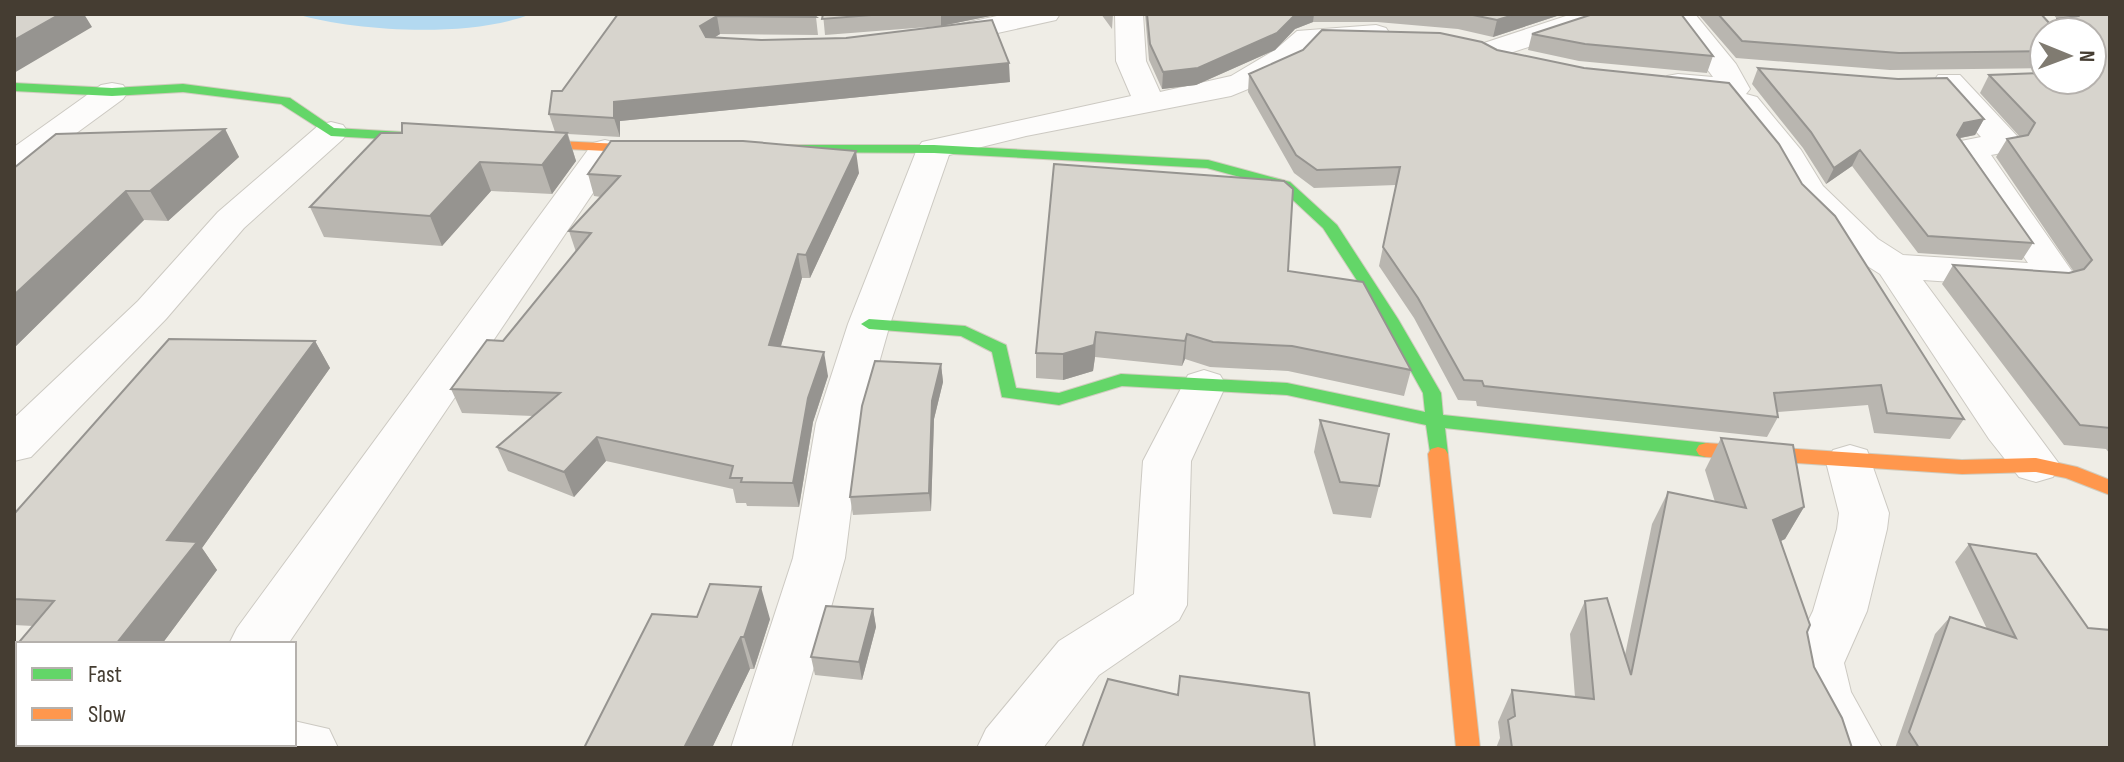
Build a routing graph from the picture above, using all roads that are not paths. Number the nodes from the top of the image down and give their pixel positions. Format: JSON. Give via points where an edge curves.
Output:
{"nodes":[{"id":1,"x":1046,"y":14,"type":"edge"},
{"id":2,"x":1129,"y":14,"type":"edge"},
{"id":3,"x":1600,"y":14,"type":"edge"},
{"id":4,"x":1680,"y":14,"type":"edge"},
{"id":5,"x":1330,"y":24,"type":"edge"},
{"id":6,"x":1401,"y":36,"type":"edge"},
{"id":7,"x":908,"y":42,"type":"edge"},
{"id":8,"x":1534,"y":64,"type":"edge"},
{"id":9,"x":1737,"y":77,"type":"junction"},
{"id":10,"x":1657,"y":81,"type":"edge"},
{"id":11,"x":1949,"y":81,"type":"edge"},
{"id":12,"x":14,"y":87,"type":"edge"},
{"id":13,"x":112,"y":92,"type":"junction"},
{"id":14,"x":1152,"y":102,"type":"junction"},
{"id":15,"x":331,"y":132,"type":"junction"},
{"id":16,"x":453,"y":139,"type":"edge"},
{"id":17,"x":498,"y":142,"type":"edge"},
{"id":18,"x":762,"y":149,"type":"edge"},
{"id":19,"x":934,"y":149,"type":"junction"},
{"id":20,"x":605,"y":150,"type":"junction"},
{"id":21,"x":684,"y":150,"type":"edge"},
{"id":22,"x":14,"y":163,"type":"edge"},
{"id":23,"x":1894,"y":266,"type":"junction"},
{"id":24,"x":869,"y":324,"type":"junction"},
{"id":25,"x":1204,"y":385,"type":"junction"},
{"id":26,"x":1433,"y":420,"type":"junction"},
{"id":27,"x":14,"y":445,"type":"edge"},
{"id":28,"x":1850,"y":462,"type":"junction"},
{"id":29,"x":2036,"y":465,"type":"junction"},
{"id":30,"x":2110,"y":488,"type":"edge"},
{"id":31,"x":258,"y":642,"type":"edge"},
{"id":32,"x":260,"y":746,"type":"edge"},
{"id":33,"x":308,"y":748,"type":"edge"},
{"id":34,"x":761,"y":748,"type":"edge"},
{"id":35,"x":1007,"y":748,"type":"edge"},
{"id":36,"x":1468,"y":748,"type":"edge"},
{"id":37,"x":1852,"y":748,"type":"edge"}],
"edges":[{"from":1,"to":7,"type":"street"},
{"from":2,"to":14,"type":"street","via":[[1127,54],[1134,77]]},
{"from":3,"to":8,"type":"street","via":[[1482,46],[1504,58]]},
{"from":4,"to":9,"type":"street"},
{"from":5,"to":6,"type":"street"},
{"from":5,"to":14,"type":"street","via":[[1307,37],[1288,58],[1245,81],[1203,97]]},
{"from":9,"to":10,"type":"street"},
{"from":9,"to":23,"type":"street","via":[[1808,192],[1864,247]]},
{"from":11,"to":23,"type":"street","via":[[2005,143],[1968,149],[2056,277]]},
{"from":12,"to":13,"type":"street"},
{"from":13,"to":15,"type":"street","via":[[183,88],[285,101]]},
{"from":13,"to":22,"type":"street"},
{"from":14,"to":19,"type":"street"},
{"from":15,"to":16,"type":"street"},
{"from":15,"to":27,"type":"street","via":[[231,220],[152,310]]},
{"from":17,"to":20,"type":"street"},
{"from":18,"to":19,"type":"street"},
{"from":19,"to":24,"type":"street"},
{"from":19,"to":26,"type":"street","via":[[1208,164],[1285,185],[1329,225],[1390,319],[1432,393]]},
{"from":20,"to":21,"type":"street"},
{"from":20,"to":31,"type":"street"},
{"from":23,"to":29,"type":"street"},
{"from":24,"to":25,"type":"street","via":[[965,331],[1000,349],[1008,393],[1059,399],[1121,380]]},
{"from":24,"to":34,"type":"street","via":[[839,423],[819,558]]},
{"from":25,"to":26,"type":"street","via":[[1287,389]]},
{"from":25,"to":35,"type":"street","via":[[1167,461],[1160,605],[1079,658]]},
{"from":26,"to":28,"type":"street"},
{"from":26,"to":36,"type":"street"},
{"from":28,"to":29,"type":"street"},
{"from":28,"to":37,"type":"street","via":[[1864,513],[1862,529],[1840,611],[1816,663],[1823,698]]},
{"from":29,"to":30,"type":"street"},
{"from":32,"to":33,"type":"street"}]}
